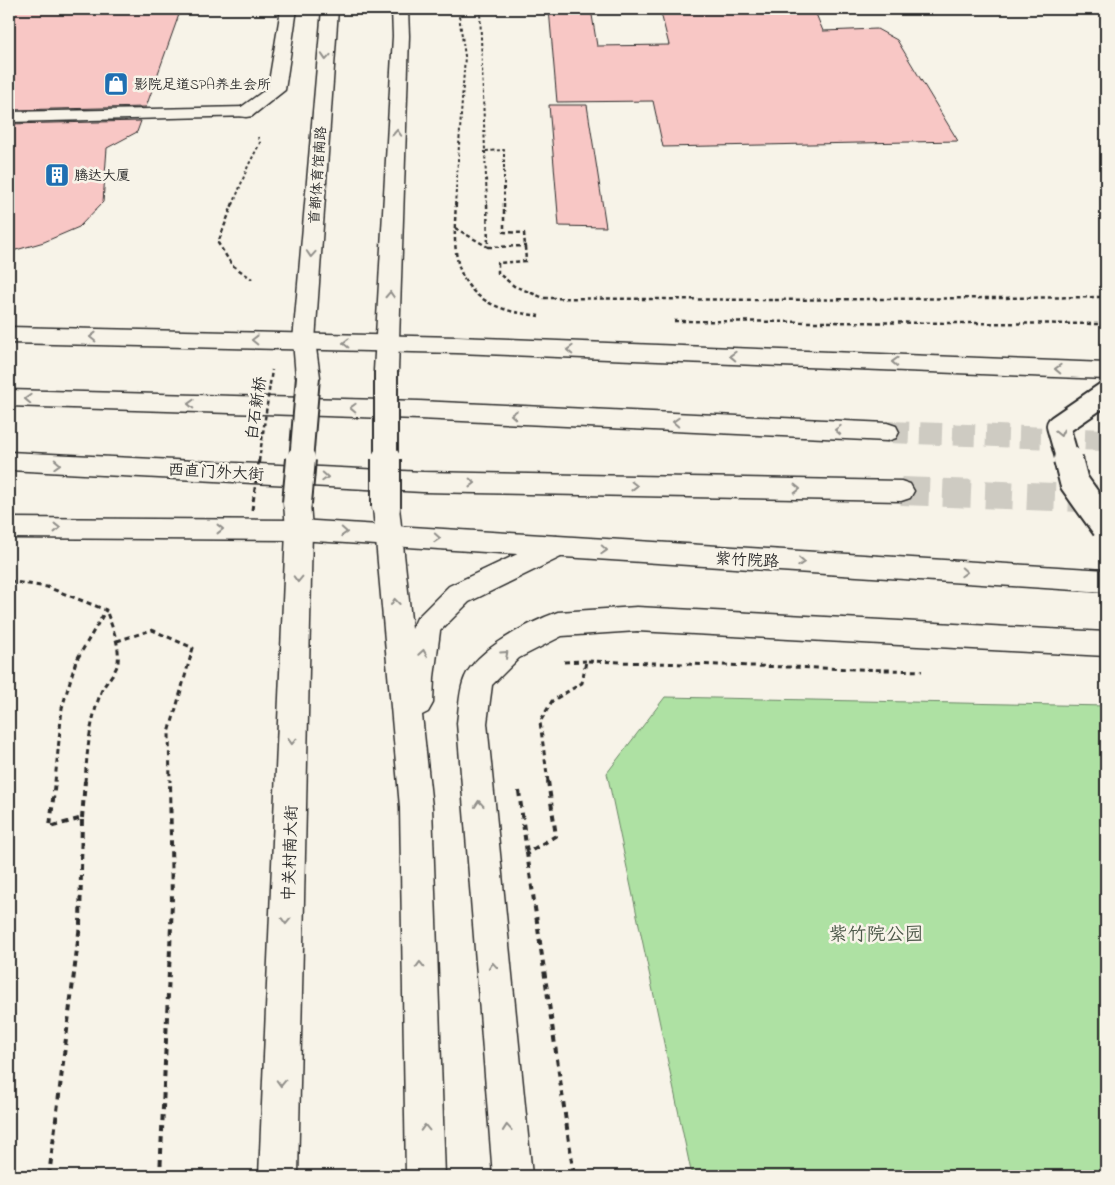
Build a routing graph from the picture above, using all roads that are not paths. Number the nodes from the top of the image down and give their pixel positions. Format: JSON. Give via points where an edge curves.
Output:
{"nodes":[{"id":1,"x":289,"y":9,"type":"edge"},
{"id":2,"x":330,"y":9,"type":"edge"},
{"id":3,"x":400,"y":9,"type":"edge"},
{"id":4,"x":408,"y":9,"type":"edge"},
{"id":5,"x":401,"y":36,"type":"junction"},
{"id":6,"x":9,"y":117,"type":"edge"},
{"id":7,"x":9,"y":335,"type":"edge"},
{"id":8,"x":304,"y":342,"type":"junction"},
{"id":9,"x":388,"y":344,"type":"junction"},
{"id":10,"x":1106,"y":371,"type":"edge"},
{"id":11,"x":308,"y":377,"type":"joint"},
{"id":12,"x":1106,"y":393,"type":"edge"},
{"id":13,"x":9,"y":398,"type":"edge"},
{"id":14,"x":887,"y":432,"type":"tunnel mouth"},
{"id":15,"x":9,"y":461,"type":"edge"},
{"id":16,"x":901,"y":491,"type":"tunnel mouth"},
{"id":17,"x":298,"y":517,"type":"junction"},
{"id":18,"x":387,"y":521,"type":"junction"},
{"id":19,"x":1106,"y":527,"type":"edge"},
{"id":20,"x":9,"y":528,"type":"edge"},
{"id":21,"x":556,"y":547,"type":"junction"},
{"id":22,"x":1106,"y":581,"type":"edge"},
{"id":23,"x":1106,"y":644,"type":"edge"},
{"id":24,"x":416,"y":807,"type":"junction"},
{"id":25,"x":278,"y":1176,"type":"edge"},
{"id":26,"x":426,"y":1176,"type":"edge"},
{"id":27,"x":512,"y":1176,"type":"edge"}],
"edges":[{"from":1,"to":6,"type":"main road","via":[[276,90],[246,112]]},
{"from":2,"to":8,"type":"main road","name":"首都体育馆南路","one_way":true},
{"from":3,"to":5,"type":"main road"},
{"from":4,"to":5,"type":"main road"},
{"from":9,"to":5,"type":"main road","one_way":true},
{"from":8,"to":7,"type":"main road","one_way":true},
{"from":9,"to":8,"type":"main road","one_way":true},
{"from":8,"to":11,"type":"main road","name":"首都体育馆南路"},
{"from":10,"to":9,"type":"main road","one_way":true},
{"from":9,"to":18,"type":"main road","bridge":true},
{"from":11,"to":17,"type":"main road","name":"中关村南大街","bridge":true},
{"from":12,"to":19,"type":"main road","one_way":true,"bridge":true,"via":[[1058,426],[1074,482]]},
{"from":14,"to":13,"type":"main road","one_way":true,"via":[[419,410]]},
{"from":15,"to":16,"type":"main road","name":"西直门外大街","one_way":true,"via":[[423,482]]},
{"from":17,"to":18,"type":"main road","name":"紫竹院路","one_way":true},
{"from":20,"to":17,"type":"main road","one_way":true},
{"from":17,"to":25,"type":"main road","name":"中关村南大街","one_way":true},
{"from":18,"to":21,"type":"main road","name":"紫竹院路","one_way":true},
{"from":24,"to":18,"type":"main road","one_way":true},
{"from":21,"to":22,"type":"main road","name":"紫竹院路","one_way":true},
{"from":24,"to":21,"type":"main road","one_way":true,"via":[[419,677],[427,626],[459,594]]},
{"from":27,"to":23,"type":"main road","one_way":true,"via":[[472,723],[478,680],[509,649],[558,624],[637,619]]},
{"from":26,"to":24,"type":"main road","one_way":true}]}
